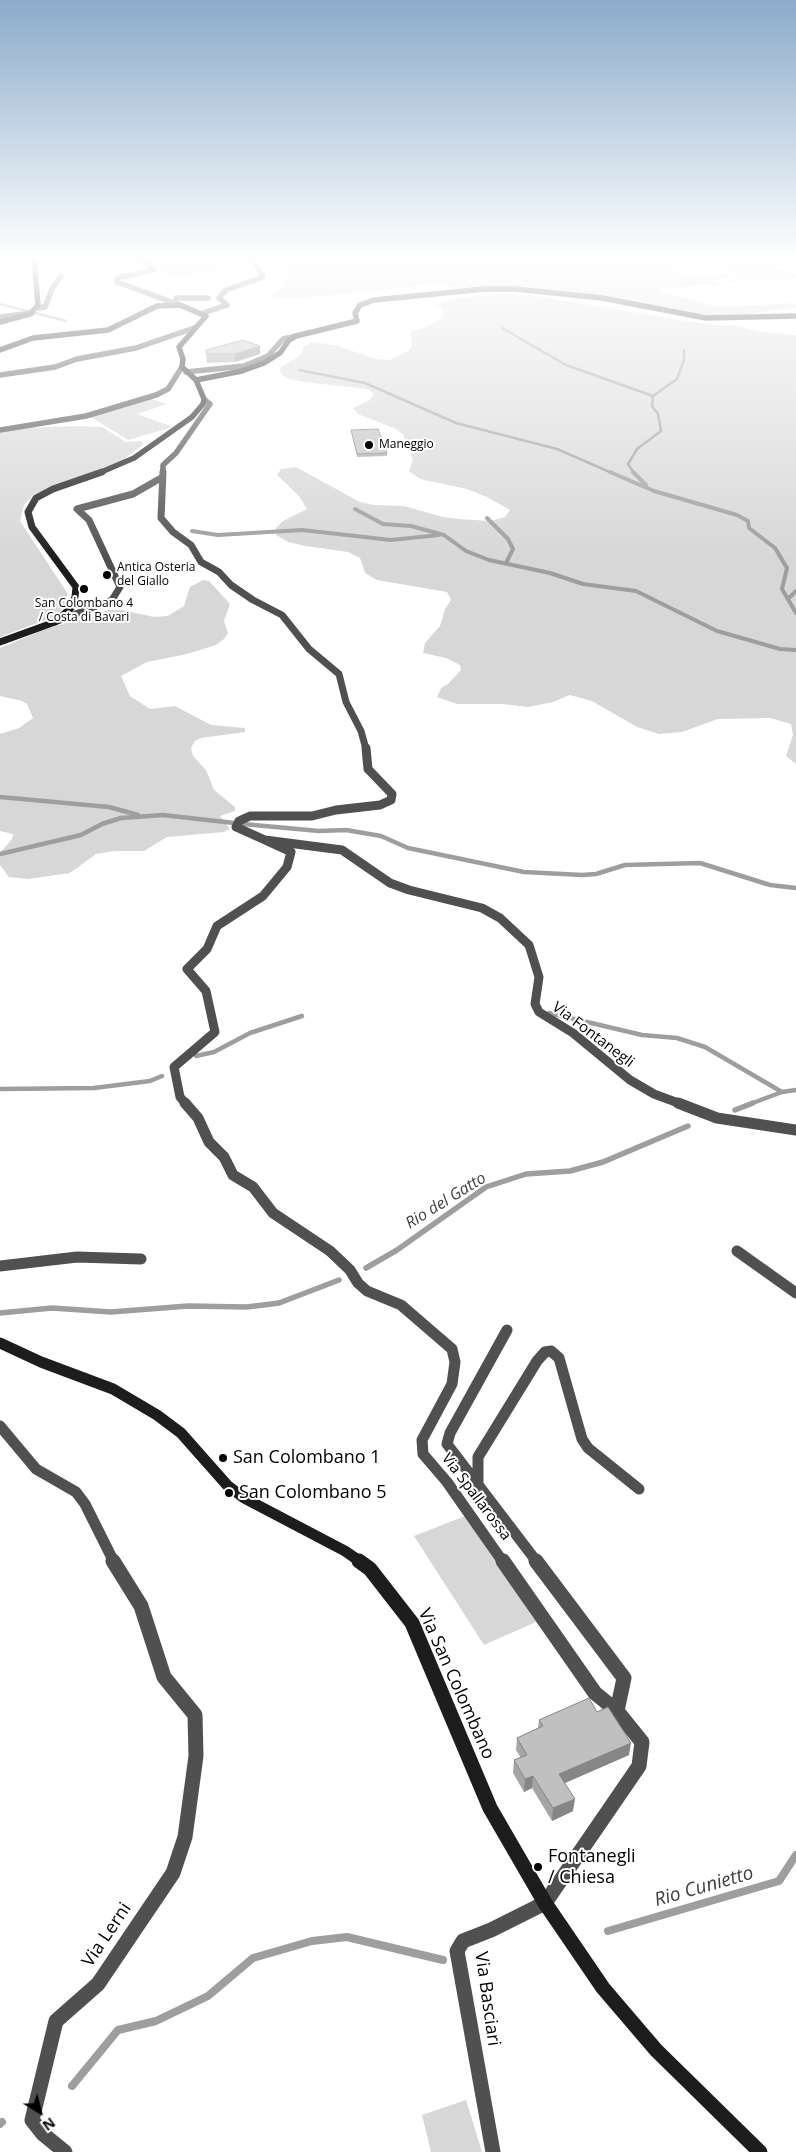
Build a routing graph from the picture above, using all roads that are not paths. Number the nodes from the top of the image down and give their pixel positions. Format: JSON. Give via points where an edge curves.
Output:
{"nodes":[{"id":1,"x":81,"y":358,"type":"edge"},
{"id":2,"x":181,"y":358,"type":"edge"},
{"id":3,"x":262,"y":358,"type":"edge"},
{"id":4,"x":271,"y":358,"type":"edge"},
{"id":5,"x":184,"y":370,"type":"junction"},
{"id":6,"x":0,"y":375,"type":"edge"},
{"id":7,"x":196,"y":380,"type":"junction"},
{"id":8,"x":204,"y":399,"type":"junction"},
{"id":9,"x":0,"y":430,"type":"edge"},
{"id":10,"x":161,"y":478,"type":"junction"},
{"id":11,"x":55,"y":622,"type":"junction"},
{"id":12,"x":0,"y":642,"type":"edge"},
{"id":13,"x":264,"y":840,"type":"junction"},
{"id":14,"x":796,"y":1130,"type":"edge"},
{"id":15,"x":737,"y":1252,"type":"dead end"},
{"id":16,"x":141,"y":1259,"type":"dead end"},
{"id":17,"x":0,"y":1266,"type":"edge"},
{"id":18,"x":796,"y":1294,"type":"edge"},
{"id":19,"x":507,"y":1330,"type":"dead end"},
{"id":20,"x":0,"y":1343,"type":"edge"},
{"id":21,"x":0,"y":1426,"type":"edge"},
{"id":22,"x":478,"y":1488,"type":"junction"},
{"id":23,"x":639,"y":1489,"type":"dead end"},
{"id":24,"x":617,"y":1711,"type":"junction"},
{"id":25,"x":541,"y":1897,"type":"junction"},
{"id":26,"x":66,"y":2152,"type":"edge"},
{"id":27,"x":493,"y":2152,"type":"edge"},
{"id":28,"x":760,"y":2152,"type":"edge"}],
"edges":[{"from":1,"to":6,"type":"street","via":[[55,367]]},
{"from":2,"to":5,"type":"street"},
{"from":3,"to":5,"type":"street","via":[[244,366]]},
{"from":4,"to":7,"type":"street","via":[[242,371]]},
{"from":5,"to":7,"type":"street"},
{"from":5,"to":9,"type":"street","via":[[168,389],[156,395],[86,416]]},
{"from":7,"to":8,"type":"street"},
{"from":8,"to":10,"type":"street","name":"Via Fontanegli","via":[[210,404],[176,453],[163,465]]},
{"from":8,"to":11,"type":"street","via":[[192,417],[134,458],[36,498],[28,512],[32,527],[76,587],[71,608]]},
{"from":10,"to":11,"type":"street","via":[[133,494],[76,509],[89,520],[120,587],[112,600]]},
{"from":10,"to":13,"type":"street","name":"Via Fontanegli","via":[[161,518],[173,532],[191,545],[198,559],[219,572],[231,585],[282,615],[309,649],[339,674],[346,702],[361,731],[368,769],[392,794],[391,800],[380,805],[312,816],[250,816],[236,824]]},
{"from":11,"to":12,"type":"street"},
{"from":13,"to":14,"type":"street","name":"Via Fontanegli","via":[[342,850],[390,883],[488,911],[529,945],[539,977],[534,1004],[539,1012],[573,1033],[630,1080],[654,1094],[717,1118]]},
{"from":13,"to":24,"type":"street","name":"Via Spallarossa","via":[[291,852],[287,867],[263,896],[217,926],[207,950],[187,969],[206,991],[215,1032],[174,1068],[180,1097],[198,1118],[209,1142],[224,1158],[232,1175],[253,1186],[273,1213],[330,1251],[367,1291],[401,1305],[452,1348],[455,1362],[452,1384],[422,1440],[423,1454],[447,1482],[594,1693]]},
{"from":15,"to":18,"type":"street"},
{"from":16,"to":17,"type":"street","via":[[77,1257]]},
{"from":19,"to":22,"type":"street","name":"Via Spallarossa","via":[[447,1444]]},
{"from":20,"to":25,"type":"street","name":"Via San Colombano","via":[[113,1389],[157,1415],[182,1433],[228,1485],[244,1498],[345,1551],[370,1569],[412,1623],[490,1808]]},
{"from":21,"to":26,"type":"street","name":"Via Lerni","via":[[36,1469],[76,1492],[85,1504],[112,1560],[141,1606],[164,1677],[195,1715],[196,1756],[184,1837],[173,1873],[98,1984],[56,2021],[32,2120],[43,2134]]},
{"from":22,"to":23,"type":"street","name":"Via Spallarossa","via":[[478,1456],[537,1361],[545,1352],[551,1351],[559,1358],[582,1439],[588,1448]]},
{"from":22,"to":24,"type":"street","name":"Via Spallarossa","via":[[624,1678]]},
{"from":24,"to":25,"type":"street","name":"Via Spallarossa","via":[[642,1742],[639,1766]]},
{"from":25,"to":27,"type":"street","name":"Via Basciari","via":[[462,1941],[457,1951]]},
{"from":25,"to":28,"type":"street","name":"Via San Colombano","via":[[604,1988],[656,2050]]}]}
